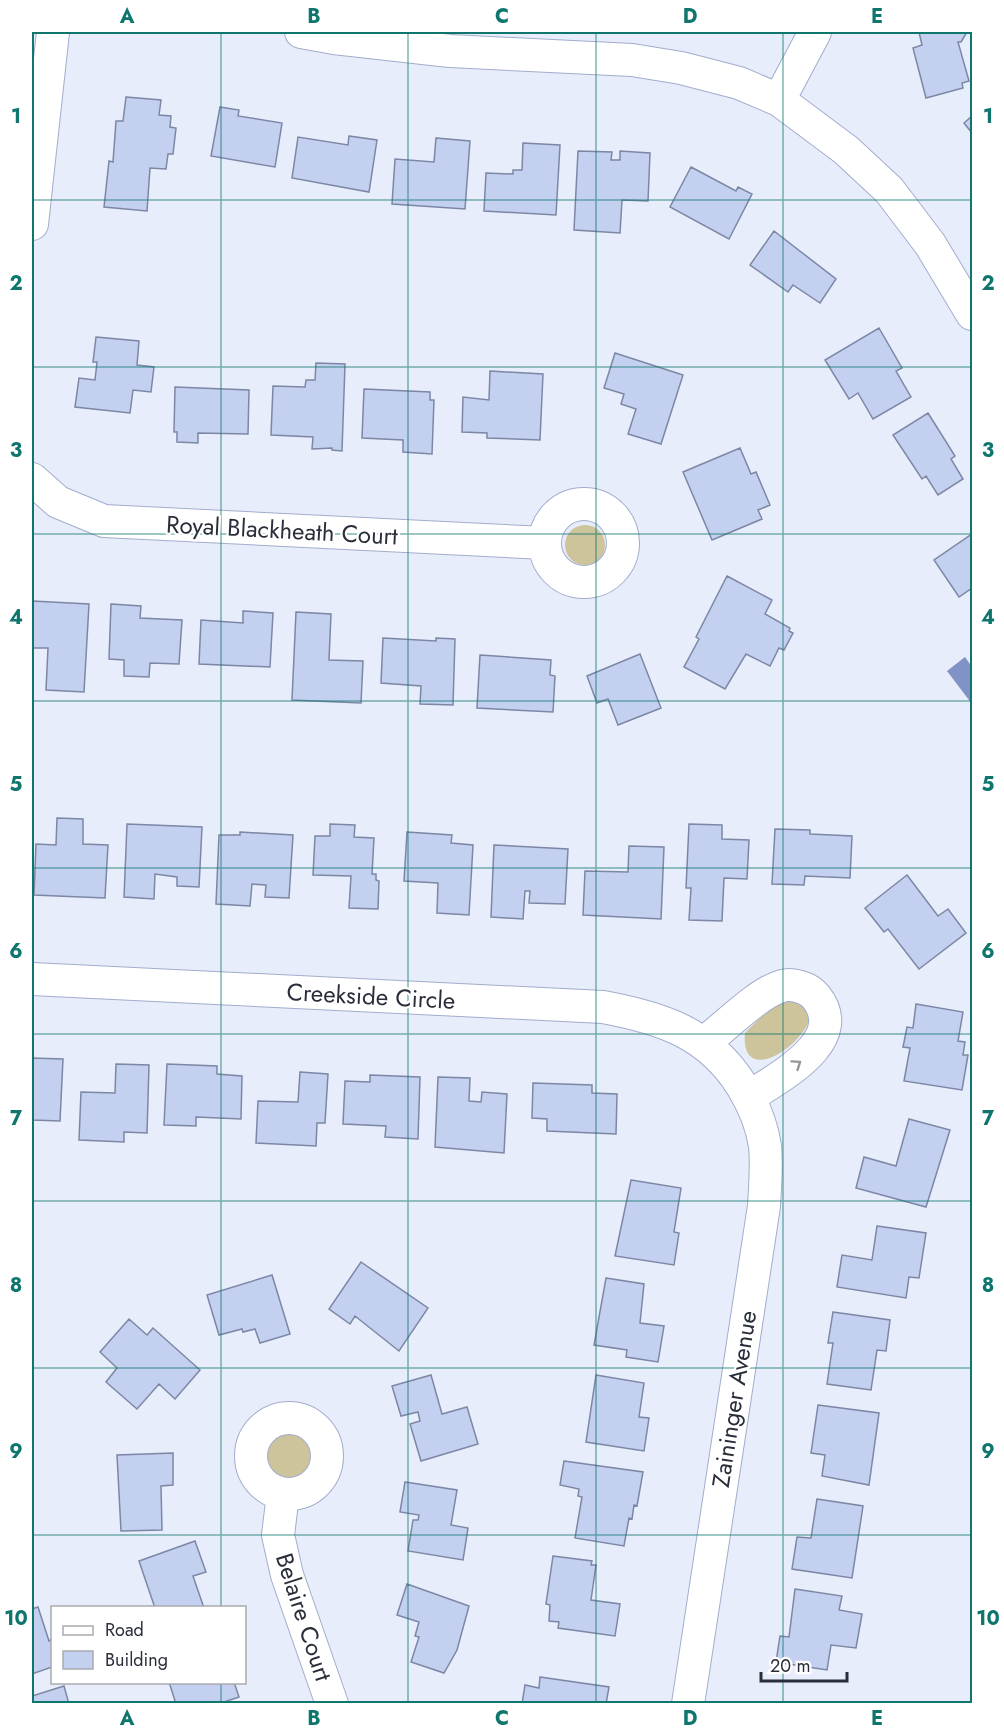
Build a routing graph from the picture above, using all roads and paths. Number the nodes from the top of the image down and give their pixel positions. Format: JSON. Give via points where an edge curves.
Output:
{"nodes":[{"id":1,"x":53,"y":32,"type":"edge"},
{"id":2,"x":301,"y":32,"type":"edge"},
{"id":3,"x":815,"y":32,"type":"edge"},
{"id":4,"x":379,"y":37,"type":"edge"},
{"id":5,"x":779,"y":100,"type":"junction"},
{"id":6,"x":32,"y":224,"type":"edge"},
{"id":7,"x":972,"y":314,"type":"edge"},
{"id":8,"x":32,"y":479,"type":"edge"},
{"id":9,"x":545,"y":543,"type":"dead end"},
{"id":10,"x":32,"y":979,"type":"edge"},
{"id":11,"x":705,"y":1042,"type":"junction"},
{"id":12,"x":749,"y":1097,"type":"junction"},
{"id":13,"x":283,"y":1494,"type":"dead end"},
{"id":14,"x":332,"y":1704,"type":"edge"},
{"id":15,"x":688,"y":1704,"type":"edge"}],
"edges":[{"from":1,"to":6,"type":"street"},
{"from":2,"to":4,"type":"street"},
{"from":3,"to":5,"type":"street"},
{"from":4,"to":5,"type":"street","via":[[450,51],[632,60],[739,83]]},
{"from":5,"to":7,"type":"street","via":[[846,150],[889,190],[930,244]]},
{"from":8,"to":9,"type":"street","name":"Royal Blackheath Court","via":[[58,502],[104,521]]},
{"from":10,"to":11,"type":"street","name":"Creekside Circle","via":[[603,1007],[665,1023]]},
{"from":11,"to":12,"type":"street","name":"Creekside Circle","via":[[729,1065]]},
{"from":12,"to":11,"type":"street","one_way":true,"via":[[805,1059],[816,1047],[824,1016],[816,997],[803,987],[785,985],[768,992]]},
{"from":12,"to":15,"type":"street","name":"Zaininger Avenue","via":[[765,1145],[764,1206]]},
{"from":13,"to":14,"type":"street","name":"Belaire Court","via":[[278,1535],[287,1575]]}]}
